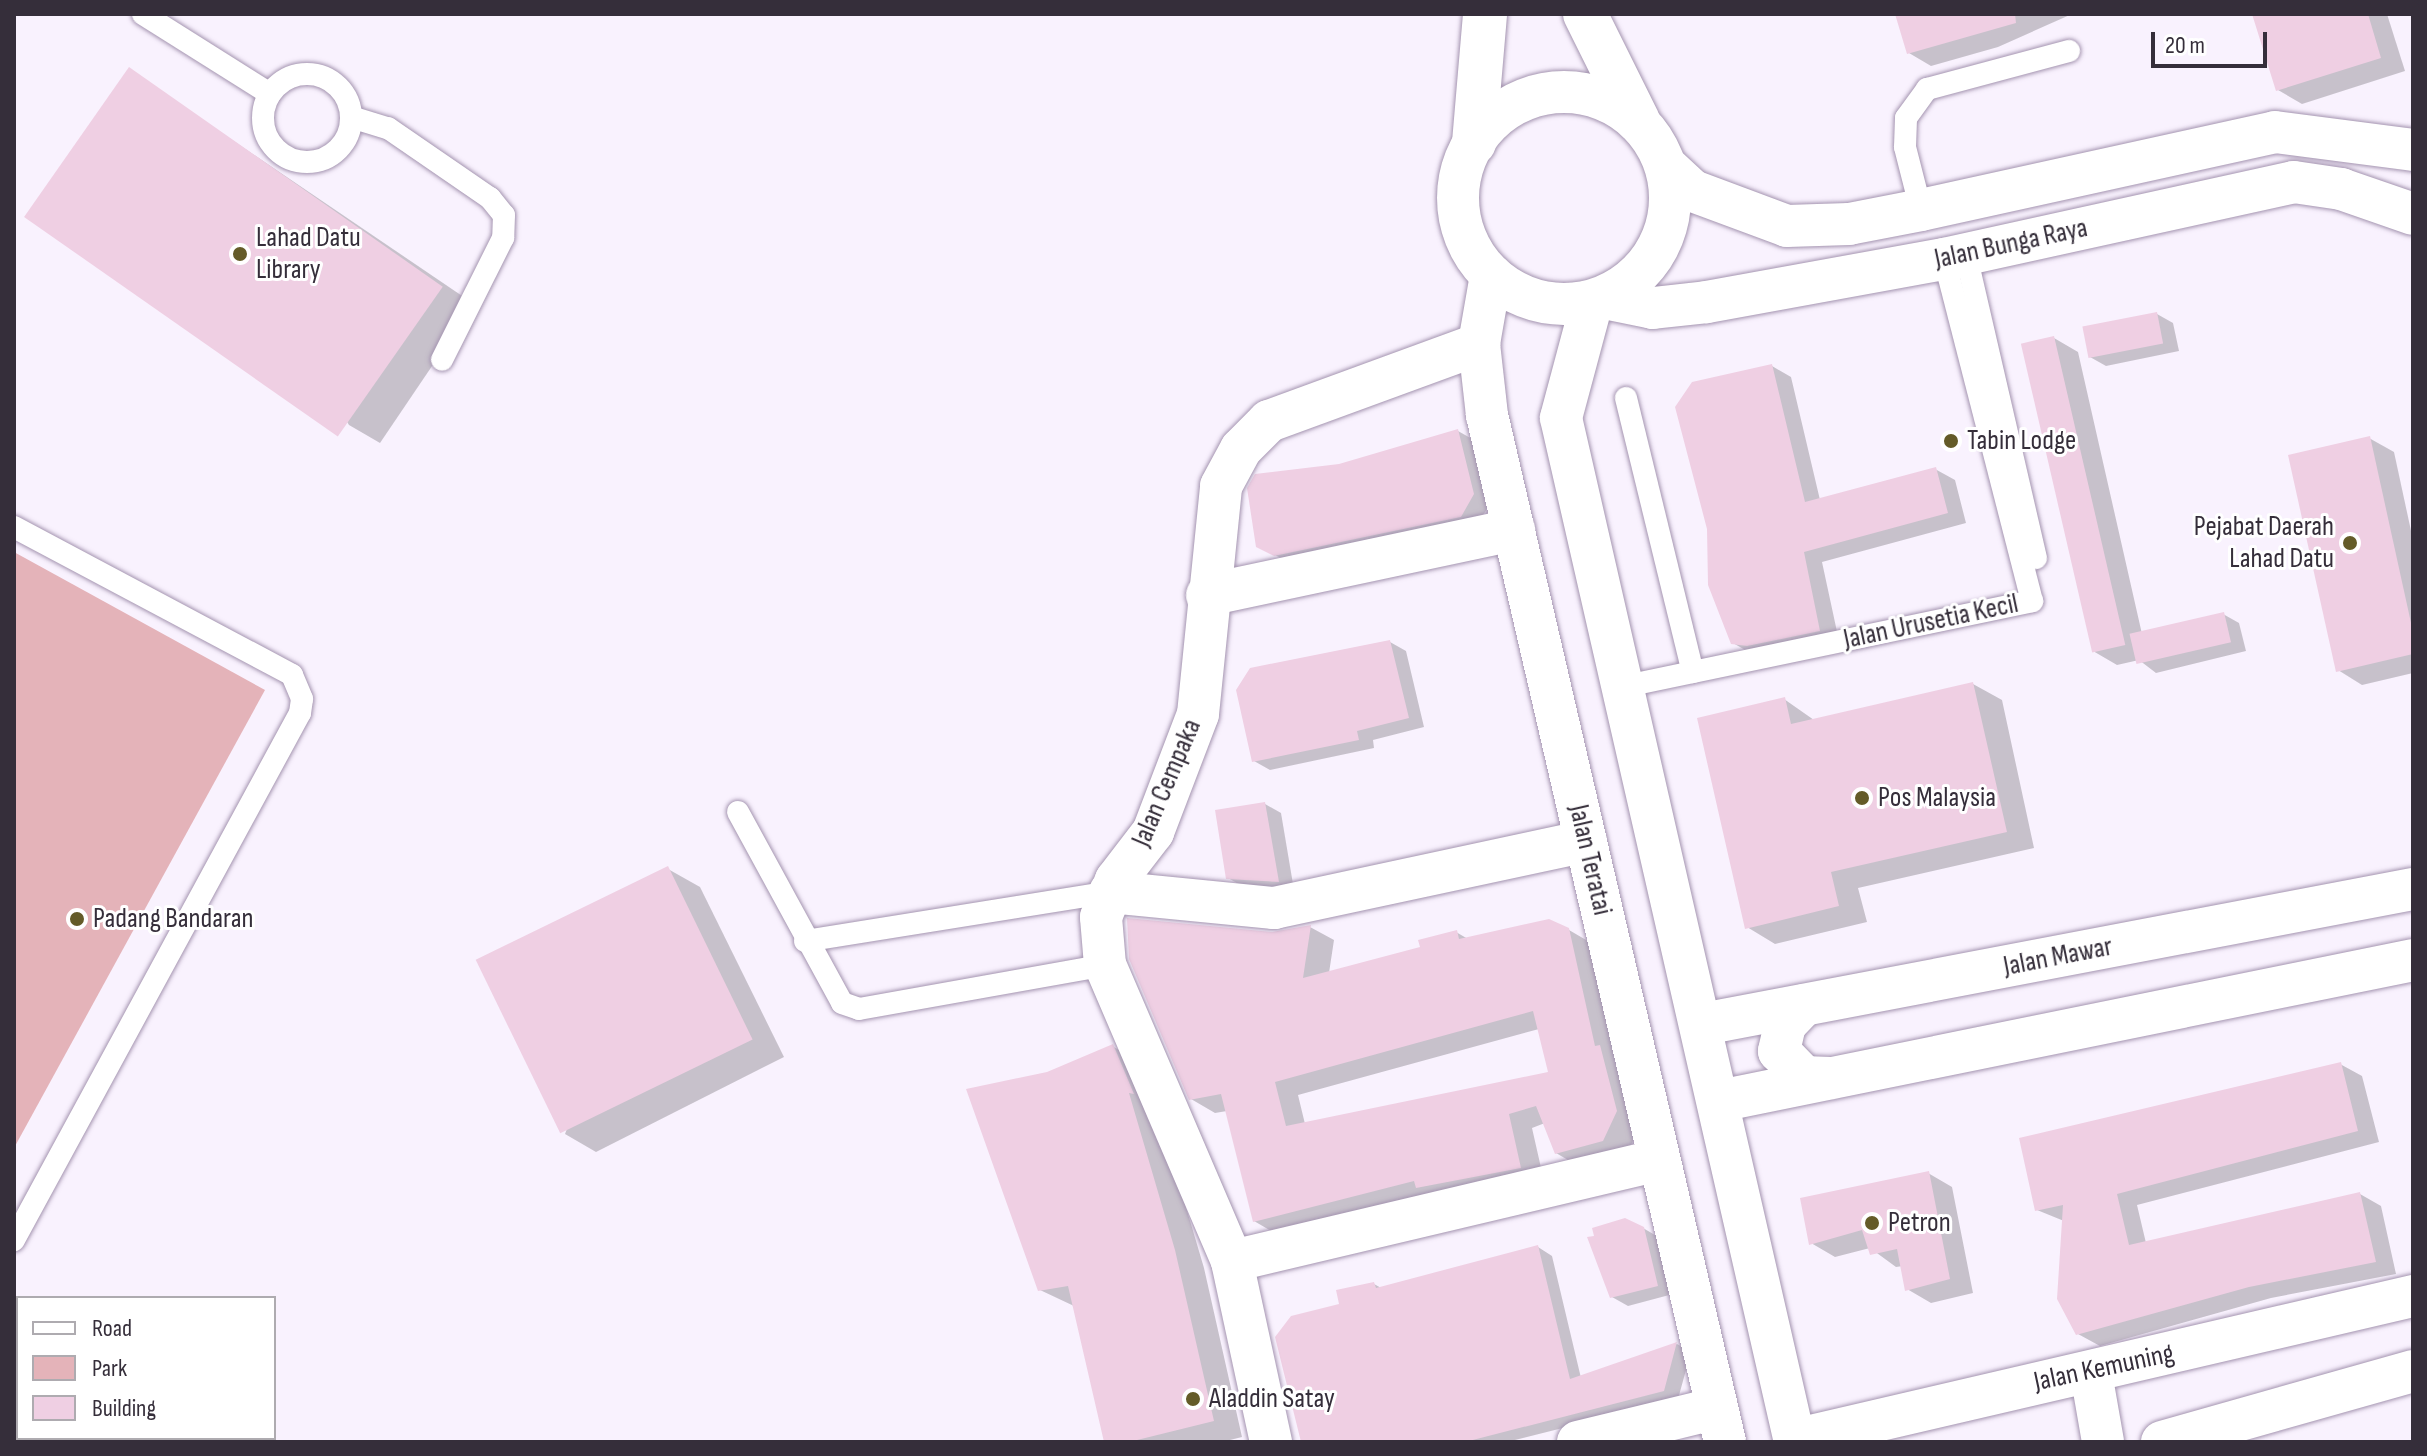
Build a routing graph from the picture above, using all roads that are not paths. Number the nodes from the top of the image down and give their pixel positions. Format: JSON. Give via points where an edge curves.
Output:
{"nodes":[{"id":1,"x":143,"y":14,"type":"edge"},
{"id":2,"x":1485,"y":14,"type":"edge"},
{"id":3,"x":1585,"y":14,"type":"edge"},
{"id":4,"x":2069,"y":51,"type":"dead end"},
{"id":5,"x":270,"y":94,"type":"junction"},
{"id":6,"x":351,"y":117,"type":"junction"},
{"id":7,"x":1638,"y":121,"type":"junction"},
{"id":8,"x":1474,"y":143,"type":"junction"},
{"id":9,"x":2411,"y":144,"type":"edge"},
{"id":10,"x":1667,"y":167,"type":"junction"},
{"id":11,"x":1921,"y":210,"type":"junction"},
{"id":12,"x":2413,"y":214,"type":"edge"},
{"id":13,"x":1955,"y":257,"type":"junction"},
{"id":14,"x":1491,"y":275,"type":"junction"},
{"id":15,"x":1598,"y":300,"type":"junction"},
{"id":16,"x":1479,"y":344,"type":"junction"},
{"id":17,"x":442,"y":360,"type":"dead end"},
{"id":18,"x":1626,"y":398,"type":"dead end"},
{"id":19,"x":14,"y":527,"type":"edge"},
{"id":20,"x":1514,"y":530,"type":"junction"},
{"id":21,"x":1207,"y":595,"type":"junction"},
{"id":22,"x":2046,"y":599,"type":"dead end"},
{"id":23,"x":1693,"y":672,"type":"junction"},
{"id":24,"x":1626,"y":686,"type":"junction"},
{"id":25,"x":738,"y":812,"type":"dead end"},
{"id":26,"x":1586,"y":841,"type":"junction"},
{"id":27,"x":2413,"y":889,"type":"edge"},
{"id":28,"x":1110,"y":892,"type":"junction"},
{"id":29,"x":805,"y":941,"type":"junction"},
{"id":30,"x":2413,"y":960,"type":"edge"},
{"id":31,"x":1105,"y":965,"type":"junction"},
{"id":32,"x":1804,"y":1005,"type":"junction"},
{"id":33,"x":1703,"y":1024,"type":"junction"},
{"id":34,"x":1830,"y":1078,"type":"junction"},
{"id":35,"x":1719,"y":1101,"type":"junction"},
{"id":36,"x":1659,"y":1160,"type":"junction"},
{"id":37,"x":14,"y":1240,"type":"edge"},
{"id":38,"x":1232,"y":1261,"type":"junction"},
{"id":39,"x":2413,"y":1296,"type":"edge"},
{"id":40,"x":2413,"y":1371,"type":"edge"},
{"id":41,"x":2091,"y":1373,"type":"junction"},
{"id":42,"x":1721,"y":1425,"type":"edge"},
{"id":43,"x":1795,"y":1441,"type":"edge"},
{"id":44,"x":1271,"y":1442,"type":"edge"},
{"id":45,"x":1578,"y":1442,"type":"edge"},
{"id":46,"x":2103,"y":1442,"type":"edge"},
{"id":47,"x":2162,"y":1442,"type":"edge"}],
"edges":[{"from":1,"to":5,"type":"lane"},
{"from":2,"to":8,"type":"street"},
{"from":3,"to":7,"type":"street"},
{"from":4,"to":11,"type":"lane","via":[[1927,89],[1906,118],[1905,147]]},
{"from":5,"to":6,"type":"lane","via":[[301,74],[319,75],[347,98]]},
{"from":5,"to":6,"type":"lane","via":[[263,125],[280,153],[295,161],[327,158],[349,133]]},
{"from":6,"to":17,"type":"lane","via":[[388,128],[490,198],[504,215],[503,238]]},
{"from":7,"to":8,"type":"street","via":[[1611,103],[1560,92],[1511,107]]},
{"from":7,"to":10,"type":"street"},
{"from":8,"to":14,"type":"street","via":[[1461,177],[1460,212],[1465,236]]},
{"from":9,"to":11,"type":"street","name":"Jalan Bunga Raya","via":[[2275,132]]},
{"from":10,"to":11,"type":"street","name":"Jalan Bunga Raya","via":[[1693,191],[1787,226],[1849,224]]},
{"from":10,"to":15,"type":"street","via":[[1670,204],[1658,248],[1644,268]]},
{"from":12,"to":13,"type":"street","name":"Jalan Bunga Raya","via":[[2341,189],[2294,182]]},
{"from":13,"to":15,"type":"street","name":"Jalan Bunga Raya","via":[[1653,308]]},
{"from":13,"to":22,"type":"lane","name":"Jalan Urusetia Kecil"},
{"from":13,"to":23,"type":"lane","name":"Jalan Urusetia Kecil","via":[[2032,601]]},
{"from":14,"to":15,"type":"street","via":[[1520,295],[1554,304]]},
{"from":14,"to":16,"type":"street","name":"Jalan Teratai"},
{"from":15,"to":24,"type":"street","via":[[1561,418]]},
{"from":16,"to":20,"type":"street","name":"Jalan Teratai","via":[[1487,415]]},
{"from":16,"to":21,"type":"street","name":"Jalan Cempaka","via":[[1269,421],[1241,449],[1221,486]]},
{"from":18,"to":23,"type":"lane"},
{"from":19,"to":37,"type":"lane","via":[[292,675],[302,699],[300,713]]},
{"from":20,"to":21,"type":"street"},
{"from":20,"to":26,"type":"street","name":"Jalan Teratai"},
{"from":21,"to":28,"type":"street","name":"Jalan Cempaka","via":[[1198,714],[1153,832]]},
{"from":23,"to":24,"type":"lane","name":"Jalan Urusetia Kecil"},
{"from":24,"to":33,"type":"street"},
{"from":25,"to":29,"type":"lane"},
{"from":26,"to":28,"type":"street","via":[[1274,908]]},
{"from":26,"to":36,"type":"street","name":"Jalan Teratai"},
{"from":27,"to":32,"type":"street","name":"Jalan Mawar"},
{"from":28,"to":29,"type":"lane"},
{"from":28,"to":31,"type":"street","name":"Jalan Cempaka","via":[[1101,917]]},
{"from":29,"to":31,"type":"lane","via":[[831,991],[842,1003],[859,1009]]},
{"from":30,"to":34,"type":"street"},
{"from":31,"to":38,"type":"street","name":"Jalan Cempaka"},
{"from":32,"to":33,"type":"street","name":"Jalan Mawar"},
{"from":32,"to":34,"type":"street","via":[[1785,1025],[1779,1051],[1804,1077]]},
{"from":33,"to":35,"type":"street"},
{"from":34,"to":35,"type":"street"},
{"from":35,"to":43,"type":"street"},
{"from":36,"to":38,"type":"street"},
{"from":36,"to":42,"type":"street","name":"Jalan Teratai"},
{"from":38,"to":44,"type":"street","name":"Jalan Cempaka"},
{"from":39,"to":41,"type":"street","name":"Jalan Kemuning"},
{"from":40,"to":47,"type":"street"},
{"from":41,"to":43,"type":"street","name":"Jalan Kemuning"},
{"from":41,"to":46,"type":"street"},
{"from":42,"to":45,"type":"street"}]}
